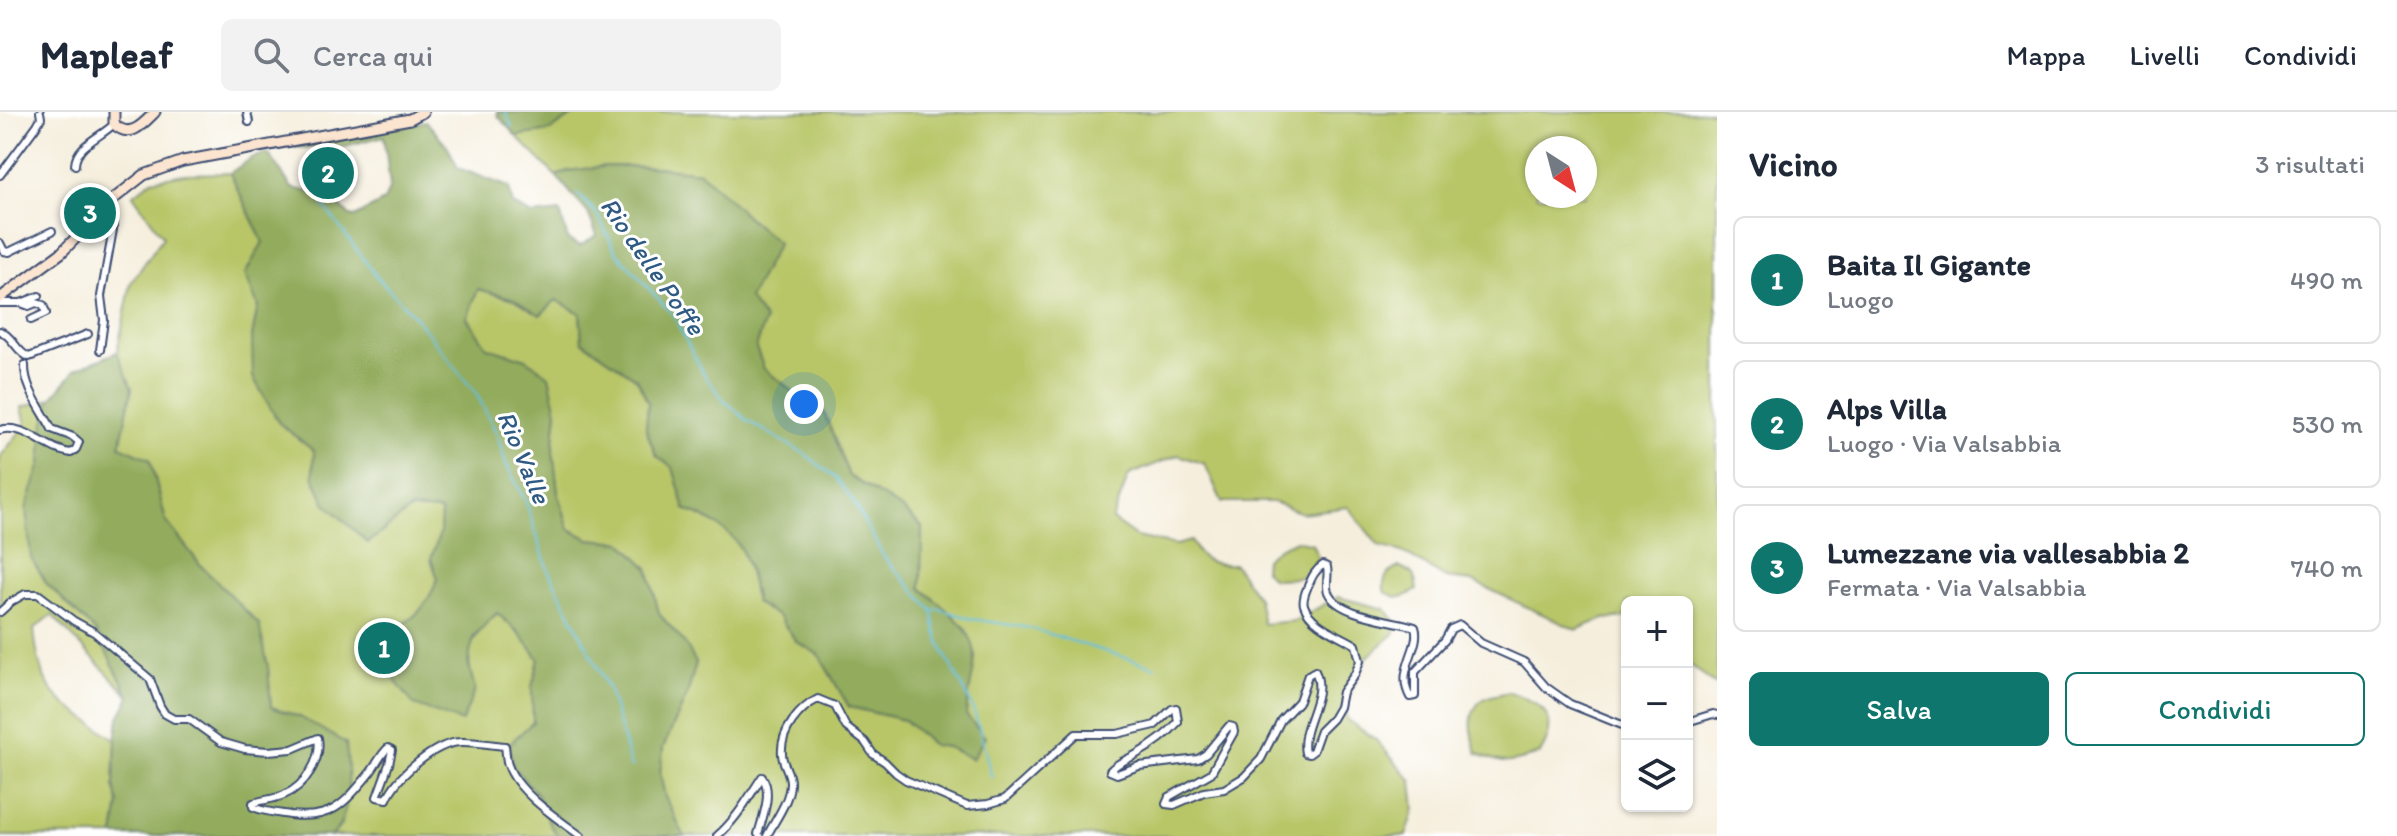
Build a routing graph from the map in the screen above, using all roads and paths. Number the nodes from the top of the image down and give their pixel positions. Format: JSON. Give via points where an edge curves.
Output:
{"nodes":[{"id":1,"x":40,"y":112,"type":"edge"},
{"id":2,"x":114,"y":112,"type":"edge"},
{"id":3,"x":155,"y":112,"type":"edge"},
{"id":4,"x":247,"y":112,"type":"edge"},
{"id":5,"x":423,"y":112,"type":"edge"},
{"id":6,"x":249,"y":122,"type":"dead end"},
{"id":7,"x":114,"y":124,"type":"junction"},
{"id":8,"x":75,"y":165,"type":"dead end"},
{"id":9,"x":0,"y":175,"type":"edge"},
{"id":10,"x":108,"y":204,"type":"junction"},
{"id":11,"x":52,"y":231,"type":"dead end"},
{"id":12,"x":0,"y":243,"type":"edge"},
{"id":13,"x":39,"y":296,"type":"dead end"},
{"id":14,"x":0,"y":300,"type":"edge"},
{"id":15,"x":21,"y":303,"type":"junction"},
{"id":16,"x":31,"y":320,"type":"dead end"},
{"id":17,"x":0,"y":331,"type":"edge"},
{"id":18,"x":88,"y":334,"type":"dead end"},
{"id":19,"x":16,"y":345,"type":"junction"},
{"id":20,"x":100,"y":350,"type":"dead end"},
{"id":21,"x":25,"y":365,"type":"junction"},
{"id":22,"x":30,"y":374,"type":"dead end"},
{"id":23,"x":0,"y":430,"type":"edge"},
{"id":24,"x":0,"y":612,"type":"edge"},
{"id":25,"x":1717,"y":715,"type":"edge"},
{"id":26,"x":1693,"y":720,"type":"edge"},
{"id":27,"x":1621,"y":725,"type":"edge"},
{"id":28,"x":581,"y":836,"type":"edge"},
{"id":29,"x":717,"y":836,"type":"edge"},
{"id":30,"x":760,"y":836,"type":"edge"},
{"id":31,"x":767,"y":836,"type":"edge"}],
"edges":[{"from":1,"to":9,"type":"street","via":[[37,125]]},
{"from":2,"to":7,"type":"main road"},
{"from":3,"to":7,"type":"main road","via":[[131,131]]},
{"from":4,"to":6,"type":"street"},
{"from":5,"to":10,"type":"main road","via":[[410,119],[183,161],[144,175]]},
{"from":7,"to":8,"type":"street","via":[[81,150]]},
{"from":10,"to":14,"type":"main road","via":[[61,253]]},
{"from":10,"to":20,"type":"street","via":[[114,224],[101,296]]},
{"from":11,"to":12,"type":"street","via":[[9,252]]},
{"from":13,"to":15,"type":"street"},
{"from":14,"to":15,"type":"street"},
{"from":15,"to":16,"type":"street","via":[[46,309]]},
{"from":17,"to":19,"type":"street"},
{"from":18,"to":19,"type":"street","via":[[29,357]]},
{"from":19,"to":21,"type":"street"},
{"from":21,"to":22,"type":"street"},
{"from":21,"to":23,"type":"street","via":[[28,385],[52,429],[79,442],[71,453],[62,452],[12,428]]},
{"from":24,"to":28,"type":"street","via":[[25,594],[38,594],[150,679],[165,714],[189,719],[221,742],[268,751],[292,749],[318,738],[313,769],[286,794],[253,807],[314,817],[330,812],[388,748],[389,764],[377,797],[387,799],[391,788],[422,760],[457,741],[505,746],[518,784]]},
{"from":25,"to":26,"type":"street"},
{"from":27,"to":31,"type":"street","via":[[1570,704],[1524,662],[1481,643],[1460,625],[1420,664],[1415,696],[1410,697],[1405,674],[1418,634],[1415,627],[1342,607],[1329,593],[1323,565],[1313,576],[1304,605],[1319,624],[1356,645],[1360,661],[1309,754],[1303,747],[1317,695],[1315,671],[1261,759],[1224,789],[1166,804],[1169,797],[1211,773],[1234,732],[1229,726],[1198,759],[1110,771],[1165,737],[1178,722],[1176,708],[1155,725],[1117,734],[1076,734],[1005,799],[967,806],[896,773],[846,727],[835,706],[818,699],[800,711],[786,731],[781,751],[790,785]]},
{"from":29,"to":30,"type":"street","via":[[742,810],[762,777],[767,785]]}]}
